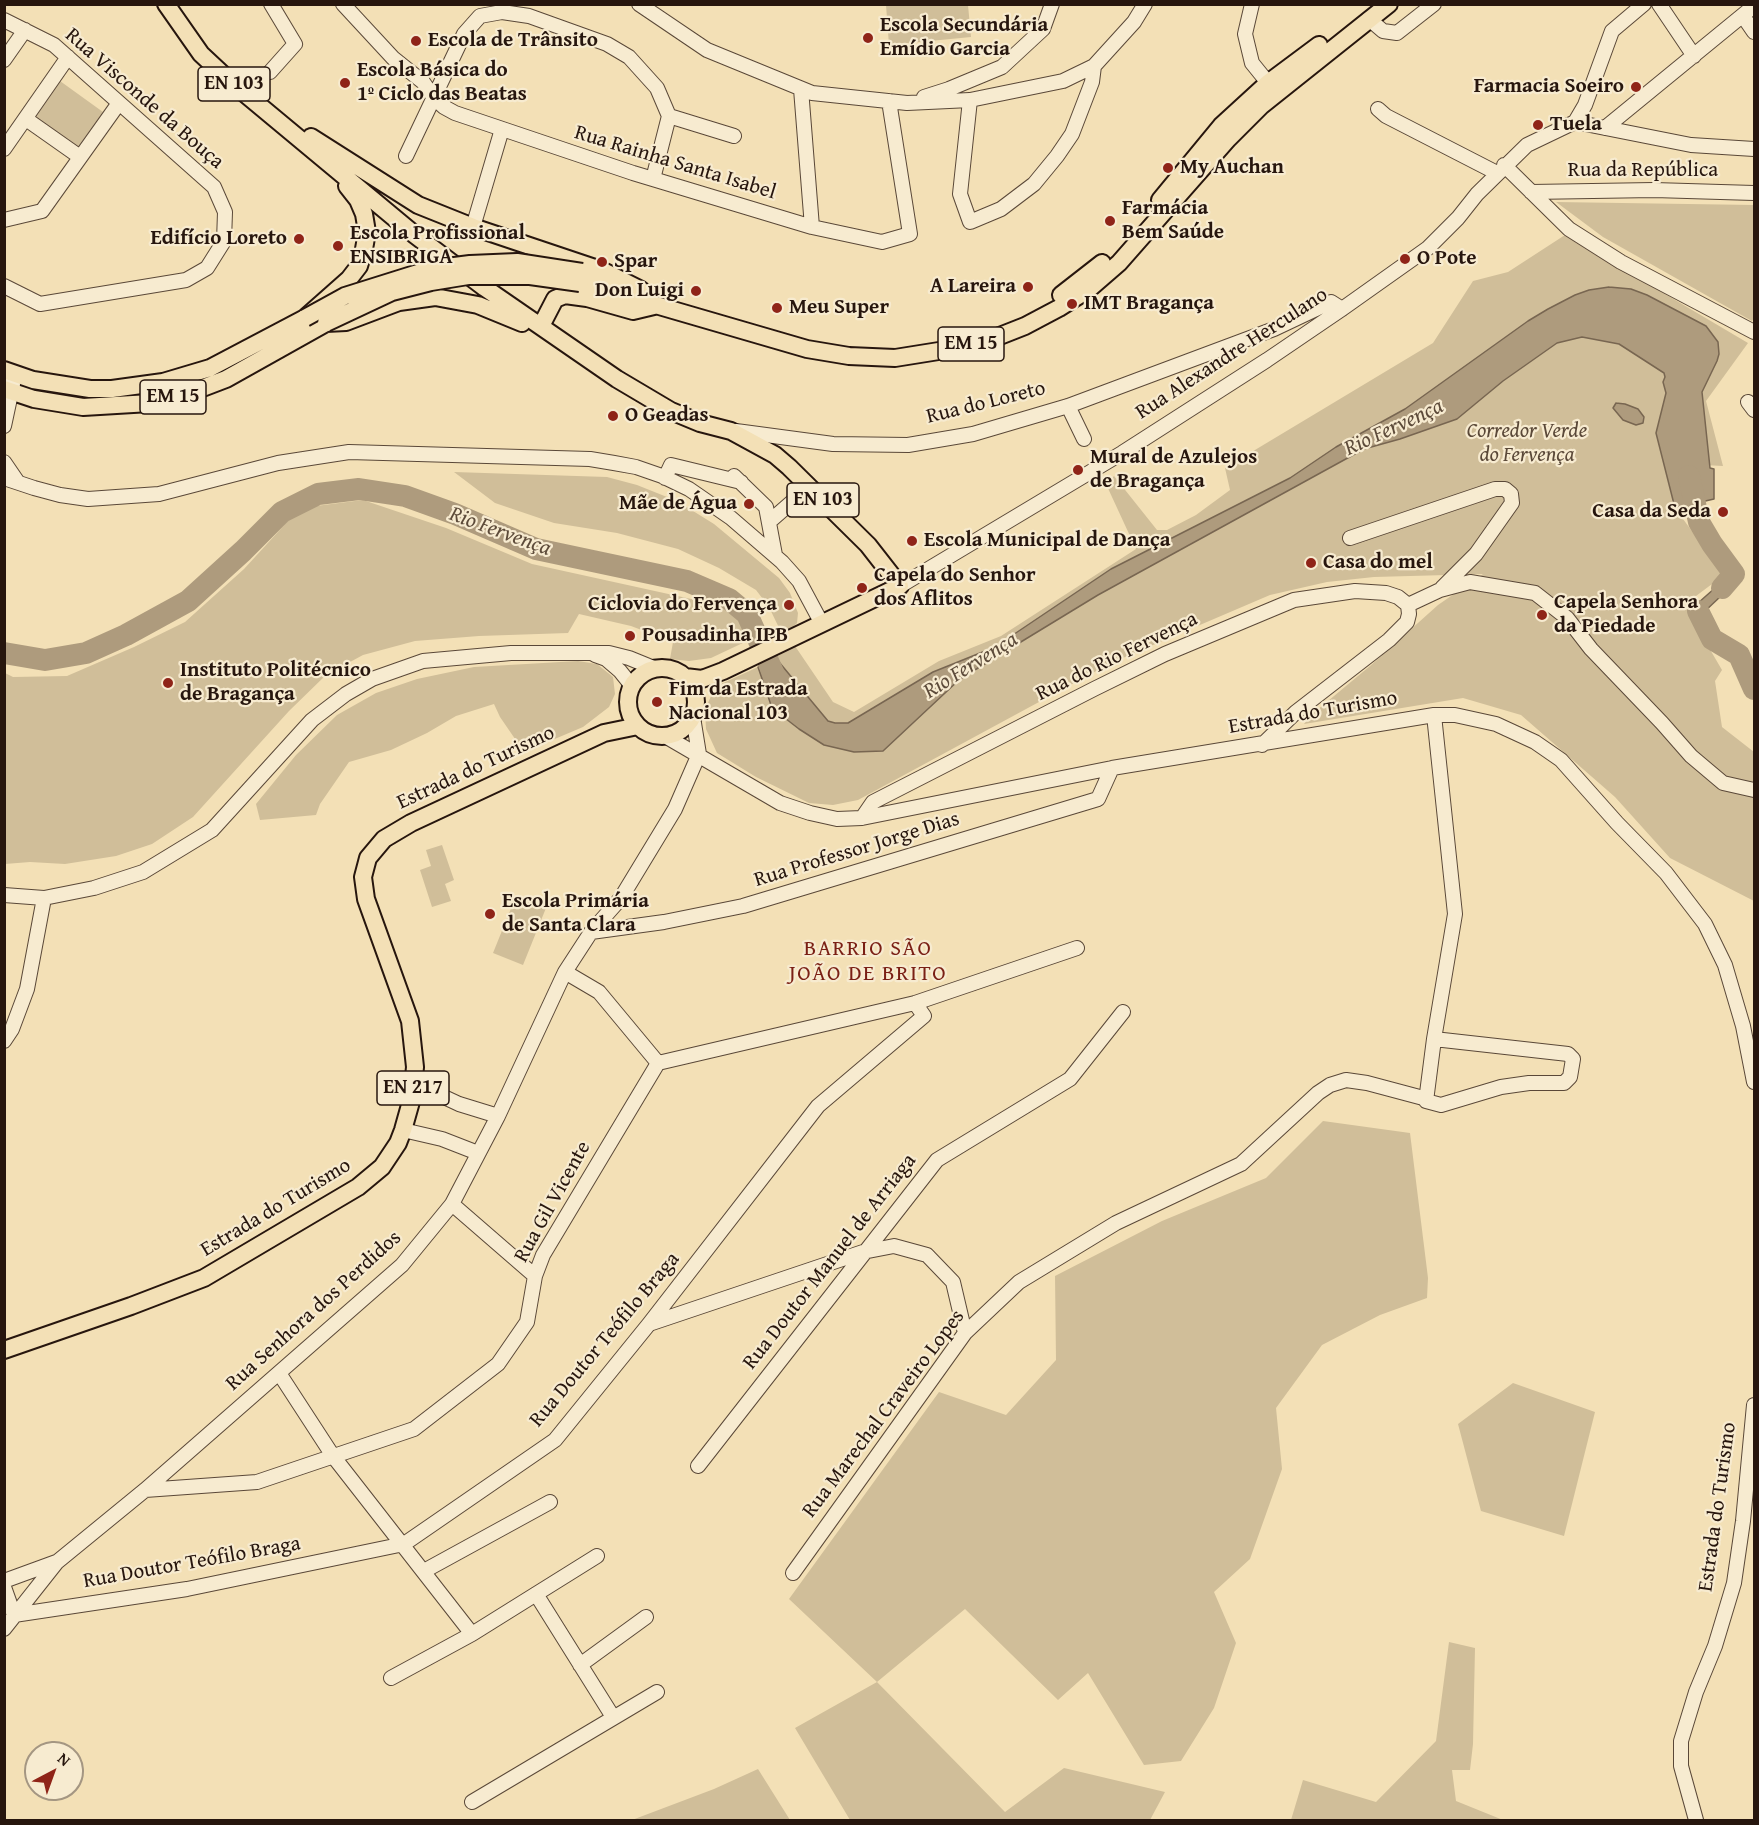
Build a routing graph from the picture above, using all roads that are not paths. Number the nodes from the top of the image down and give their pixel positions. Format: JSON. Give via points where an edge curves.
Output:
{"nodes":[{"id":1,"x":166,"y":4,"type":"edge"},
{"id":2,"x":174,"y":4,"type":"edge"},
{"id":3,"x":343,"y":4,"type":"edge"},
{"id":4,"x":639,"y":4,"type":"edge"},
{"id":5,"x":1052,"y":4,"type":"edge"},
{"id":6,"x":1146,"y":4,"type":"edge"},
{"id":7,"x":1252,"y":4,"type":"edge"},
{"id":8,"x":1389,"y":4,"type":"edge"},
{"id":9,"x":1434,"y":4,"type":"edge"},
{"id":10,"x":1644,"y":4,"type":"edge"},
{"id":11,"x":1659,"y":4,"type":"edge"},
{"id":12,"x":273,"y":5,"type":"edge"},
{"id":13,"x":1755,"y":6,"type":"edge"},
{"id":14,"x":1371,"y":12,"type":"edge"},
{"id":15,"x":1743,"y":16,"type":"junction"},
{"id":16,"x":4,"y":20,"type":"edge"},
{"id":17,"x":25,"y":30,"type":"junction"},
{"id":18,"x":1755,"y":32,"type":"edge"},
{"id":19,"x":10,"y":44,"type":"edge"},
{"id":20,"x":1694,"y":56,"type":"junction"},
{"id":21,"x":68,"y":57,"type":"junction"},
{"id":22,"x":4,"y":60,"type":"edge"},
{"id":23,"x":1094,"y":66,"type":"junction"},
{"id":24,"x":270,"y":72,"type":"dead end"},
{"id":25,"x":1272,"y":88,"type":"junction"},
{"id":26,"x":801,"y":89,"type":"junction"},
{"id":27,"x":434,"y":98,"type":"junction"},
{"id":28,"x":970,"y":100,"type":"junction"},
{"id":29,"x":889,"y":101,"type":"junction"},
{"id":30,"x":907,"y":102,"type":"junction"},
{"id":31,"x":119,"y":103,"type":"junction"},
{"id":32,"x":1378,"y":109,"type":"dead end"},
{"id":33,"x":669,"y":116,"type":"junction"},
{"id":34,"x":26,"y":119,"type":"junction"},
{"id":35,"x":1575,"y":122,"type":"junction"},
{"id":36,"x":293,"y":126,"type":"junction"},
{"id":37,"x":1605,"y":128,"type":"junction"},
{"id":38,"x":502,"y":129,"type":"junction"},
{"id":39,"x":734,"y":136,"type":"dead end"},
{"id":40,"x":1754,"y":148,"type":"edge"},
{"id":41,"x":4,"y":149,"type":"edge"},
{"id":42,"x":316,"y":152,"type":"junction"},
{"id":43,"x":405,"y":156,"type":"dead end"},
{"id":44,"x":80,"y":157,"type":"junction"},
{"id":45,"x":1501,"y":169,"type":"junction"},
{"id":46,"x":653,"y":179,"type":"junction"},
{"id":47,"x":1531,"y":192,"type":"junction"},
{"id":48,"x":1755,"y":193,"type":"edge"},
{"id":49,"x":4,"y":220,"type":"edge"},
{"id":50,"x":473,"y":227,"type":"junction"},
{"id":51,"x":812,"y":227,"type":"junction"},
{"id":52,"x":581,"y":278,"type":"junction"},
{"id":53,"x":4,"y":286,"type":"edge"},
{"id":54,"x":640,"y":290,"type":"junction"},
{"id":55,"x":657,"y":306,"type":"junction"},
{"id":56,"x":1342,"y":309,"type":"junction"},
{"id":57,"x":305,"y":318,"type":"junction"},
{"id":58,"x":326,"y":322,"type":"junction"},
{"id":59,"x":541,"y":326,"type":"junction"},
{"id":60,"x":1755,"y":332,"type":"edge"},
{"id":61,"x":4,"y":371,"type":"edge"},
{"id":62,"x":8,"y":390,"type":"edge"},
{"id":63,"x":34,"y":399,"type":"junction"},
{"id":64,"x":1068,"y":406,"type":"junction"},
{"id":65,"x":6,"y":419,"type":"edge"},
{"id":66,"x":731,"y":430,"type":"junction"},
{"id":67,"x":1084,"y":439,"type":"dead end"},
{"id":68,"x":4,"y":462,"type":"edge"},
{"id":69,"x":4,"y":477,"type":"edge"},
{"id":70,"x":665,"y":478,"type":"junction"},
{"id":71,"x":18,"y":483,"type":"junction"},
{"id":72,"x":809,"y":487,"type":"junction"},
{"id":73,"x":769,"y":522,"type":"junction"},
{"id":74,"x":1350,"y":538,"type":"dead end"},
{"id":75,"x":775,"y":555,"type":"junction"},
{"id":76,"x":900,"y":586,"type":"junction"},
{"id":77,"x":1440,"y":590,"type":"junction"},
{"id":78,"x":1408,"y":605,"type":"junction"},
{"id":79,"x":821,"y":622,"type":"junction"},
{"id":80,"x":590,"y":653,"type":"junction"},
{"id":81,"x":656,"y":669,"type":"junction"},
{"id":82,"x":723,"y":671,"type":"junction"},
{"id":83,"x":685,"y":677,"type":"junction"},
{"id":84,"x":632,"y":686,"type":"junction"},
{"id":85,"x":628,"y":704,"type":"junction"},
{"id":86,"x":694,"y":712,"type":"junction"},
{"id":87,"x":1434,"y":715,"type":"junction"},
{"id":88,"x":638,"y":726,"type":"junction"},
{"id":89,"x":604,"y":733,"type":"junction"},
{"id":90,"x":665,"y":736,"type":"junction"},
{"id":91,"x":1262,"y":745,"type":"junction"},
{"id":92,"x":699,"y":754,"type":"junction"},
{"id":93,"x":1113,"y":768,"type":"junction"},
{"id":94,"x":1755,"y":790,"type":"edge"},
{"id":95,"x":862,"y":818,"type":"junction"},
{"id":96,"x":4,"y":895,"type":"edge"},
{"id":97,"x":44,"y":898,"type":"junction"},
{"id":98,"x":591,"y":932,"type":"junction"},
{"id":99,"x":1077,"y":948,"type":"dead end"},
{"id":100,"x":565,"y":972,"type":"junction"},
{"id":101,"x":915,"y":1003,"type":"junction"},
{"id":102,"x":1123,"y":1012,"type":"dead end"},
{"id":103,"x":1434,"y":1039,"type":"junction"},
{"id":104,"x":4,"y":1041,"type":"edge"},
{"id":105,"x":657,"y":1063,"type":"junction"},
{"id":106,"x":1755,"y":1082,"type":"edge"},
{"id":107,"x":414,"y":1083,"type":"junction"},
{"id":108,"x":1427,"y":1099,"type":"junction"},
{"id":109,"x":498,"y":1116,"type":"junction"},
{"id":110,"x":403,"y":1130,"type":"junction"},
{"id":111,"x":478,"y":1153,"type":"junction"},
{"id":112,"x":452,"y":1204,"type":"junction"},
{"id":113,"x":863,"y":1252,"type":"junction"},
{"id":114,"x":535,"y":1276,"type":"junction"},
{"id":115,"x":649,"y":1324,"type":"junction"},
{"id":116,"x":965,"y":1333,"type":"junction"},
{"id":117,"x":4,"y":1350,"type":"edge"},
{"id":118,"x":279,"y":1373,"type":"junction"},
{"id":119,"x":1755,"y":1405,"type":"edge"},
{"id":120,"x":333,"y":1456,"type":"junction"},
{"id":121,"x":698,"y":1466,"type":"dead end"},
{"id":122,"x":145,"y":1490,"type":"junction"},
{"id":123,"x":550,"y":1502,"type":"dead end"},
{"id":124,"x":404,"y":1544,"type":"junction"},
{"id":125,"x":597,"y":1556,"type":"dead end"},
{"id":126,"x":57,"y":1562,"type":"junction"},
{"id":127,"x":424,"y":1571,"type":"junction"},
{"id":128,"x":793,"y":1573,"type":"dead end"},
{"id":129,"x":4,"y":1581,"type":"edge"},
{"id":130,"x":4,"y":1587,"type":"edge"},
{"id":131,"x":536,"y":1594,"type":"junction"},
{"id":132,"x":14,"y":1615,"type":"junction"},
{"id":133,"x":646,"y":1617,"type":"dead end"},
{"id":134,"x":4,"y":1629,"type":"edge"},
{"id":135,"x":472,"y":1634,"type":"junction"},
{"id":136,"x":580,"y":1665,"type":"junction"},
{"id":137,"x":391,"y":1678,"type":"dead end"},
{"id":138,"x":657,"y":1692,"type":"dead end"},
{"id":139,"x":613,"y":1717,"type":"junction"},
{"id":140,"x":472,"y":1802,"type":"dead end"},
{"id":141,"x":1696,"y":1821,"type":"edge"}],
"edges":[{"from":1,"to":42,"type":"main road","number":"EN 103","via":[[201,54]]},
{"from":2,"to":36,"type":"main road","number":"EN 103","via":[[207,49]]},
{"from":3,"to":27,"type":"street","name":"Rua Rainha Santa Isabel","via":[[393,58],[423,82]]},
{"from":4,"to":26,"type":"street","via":[[707,50]]},
{"from":5,"to":30,"type":"street","via":[[1043,29],[1002,67]]},
{"from":6,"to":23,"type":"street"},
{"from":7,"to":25,"type":"street","via":[[1245,34],[1252,63]]},
{"from":8,"to":14,"type":"main road","number":"EM 15"},
{"from":9,"to":14,"type":"street","via":[[1397,33],[1383,31]]},
{"from":10,"to":35,"type":"street","via":[[1612,31]]},
{"from":11,"to":20,"type":"street"},
{"from":12,"to":24,"type":"street","via":[[295,44]]},
{"from":13,"to":15,"type":"street"},
{"from":14,"to":25,"type":"main road","number":"EM 15"},
{"from":15,"to":18,"type":"street"},
{"from":15,"to":20,"type":"street"},
{"from":16,"to":17,"type":"street","name":"Rua Visconde da Bouça"},
{"from":17,"to":19,"type":"street"},
{"from":17,"to":21,"type":"street","name":"Rua Visconde da Bouça"},
{"from":19,"to":22,"type":"street"},
{"from":20,"to":37,"type":"street"},
{"from":21,"to":31,"type":"street","name":"Rua Visconde da Bouça"},
{"from":21,"to":34,"type":"street"},
{"from":23,"to":28,"type":"street","via":[[1063,81]]},
{"from":23,"to":28,"type":"street","via":[[1092,82],[1072,134],[1057,156],[1034,184],[1001,209],[970,222],[960,194]]},
{"from":25,"to":54,"type":"main road","number":"EM 15","via":[[1209,140],[1119,249],[1059,296],[989,328],[947,340],[897,347],[851,346],[810,339]]},
{"from":25,"to":55,"type":"main road","number":"EM 15","via":[[1119,262],[1089,289],[1025,326],[992,339],[895,358],[849,356],[807,349]]},
{"from":26,"to":29,"type":"street"},
{"from":26,"to":51,"type":"street"},
{"from":27,"to":33,"type":"street","via":[[464,34],[480,16],[502,12],[530,16],[607,44],[629,57],[657,88]]},
{"from":27,"to":38,"type":"street","name":"Rua Rainha Santa Isabel","via":[[455,113]]},
{"from":27,"to":43,"type":"street"},
{"from":28,"to":30,"type":"street"},
{"from":29,"to":30,"type":"street"},
{"from":29,"to":51,"type":"street","name":"Rua Rainha Santa Isabel","via":[[910,234],[882,242]]},
{"from":31,"to":44,"type":"street"},
{"from":31,"to":53,"type":"street","name":"Rua Visconde da Bouça","via":[[214,187],[225,212],[224,241],[207,268],[186,280],[40,304]]},
{"from":32,"to":45,"type":"street"},
{"from":33,"to":39,"type":"street"},
{"from":33,"to":46,"type":"street"},
{"from":34,"to":41,"type":"street"},
{"from":34,"to":44,"type":"street"},
{"from":35,"to":37,"type":"street"},
{"from":35,"to":45,"type":"street","name":"Rua Alexandre Herculano","via":[[1527,145]]},
{"from":36,"to":50,"type":"main road","via":[[418,205]]},
{"from":36,"to":59,"type":"main road","number":"EN 103"},
{"from":37,"to":40,"type":"street","via":[[1690,145]]},
{"from":38,"to":46,"type":"street","name":"Rua Rainha Santa Isabel"},
{"from":38,"to":50,"type":"street"},
{"from":42,"to":57,"type":"main road","via":[[358,200],[367,232],[359,266]]},
{"from":42,"to":59,"type":"main road","number":"EN 103","via":[[416,235]]},
{"from":44,"to":49,"type":"street","via":[[42,211]]},
{"from":45,"to":47,"type":"street"},
{"from":45,"to":56,"type":"street","name":"Rua Alexandre Herculano","via":[[1428,248]]},
{"from":46,"to":51,"type":"street","name":"Rua Rainha Santa Isabel"},
{"from":47,"to":48,"type":"street","name":"Rua da República","via":[[1654,189]]},
{"from":47,"to":60,"type":"street","via":[[1569,229],[1621,262]]},
{"from":50,"to":54,"type":"main road","via":[[601,270]]},
{"from":52,"to":54,"type":"main road","number":"EM 15"},
{"from":52,"to":55,"type":"main road","number":"EM 15"},
{"from":52,"to":57,"type":"main road","number":"EM 15","bridge":true,"via":[[517,262],[430,269],[345,296]]},
{"from":52,"to":58,"type":"main road","number":"EM 15","bridge":true,"via":[[468,276],[440,280],[392,292]]},
{"from":55,"to":59,"type":"main road","via":[[633,311],[565,295],[555,299]]},
{"from":56,"to":64,"type":"street","name":"Rua do Loreto","via":[[1331,302],[1274,328]]},
{"from":56,"to":76,"type":"street","name":"Rua Alexandre Herculano","via":[[1132,447]]},
{"from":57,"to":61,"type":"main road","number":"EM 15","via":[[210,368],[163,382],[90,389]]},
{"from":58,"to":59,"type":"main road","via":[[346,322],[399,302],[435,297],[478,305],[528,325]]},
{"from":58,"to":63,"type":"main road","number":"EM 15","via":[[226,379],[182,395],[150,403],[83,407]]},
{"from":59,"to":66,"type":"main road","name":"Rua do Loreto","number":"EN 103","via":[[671,411]]},
{"from":61,"to":62,"type":"street","via":[[13,384]]},
{"from":62,"to":63,"type":"main road","number":"EM 15"},
{"from":62,"to":65,"type":"street"},
{"from":63,"to":65,"type":"street"},
{"from":64,"to":66,"type":"street","name":"Rua do Loreto","via":[[973,434],[908,445],[833,444]]},
{"from":64,"to":67,"type":"street"},
{"from":66,"to":72,"type":"main road","number":"EN 103","via":[[775,455]]},
{"from":68,"to":71,"type":"street"},
{"from":69,"to":71,"type":"street"},
{"from":70,"to":71,"type":"street","via":[[636,467],[590,459],[350,452],[278,463],[159,494],[126,498],[88,499]]},
{"from":70,"to":73,"type":"street","via":[[671,465],[738,479],[766,507]]},
{"from":70,"to":75,"type":"street","via":[[689,489],[731,518]]},
{"from":72,"to":73,"type":"street"},
{"from":72,"to":76,"type":"main road","number":"EN 103","via":[[868,545]]},
{"from":73,"to":75,"type":"street"},
{"from":74,"to":77,"type":"street","via":[[1504,489],[1511,494],[1512,503],[1476,554]]},
{"from":75,"to":79,"type":"street","via":[[799,581]]},
{"from":76,"to":79,"type":"main road","name":"Rua Alexandre Herculano"},
{"from":77,"to":78,"type":"street"},
{"from":77,"to":94,"type":"street","via":[[1470,582],[1534,593],[1567,618],[1691,756],[1723,783]]},
{"from":78,"to":91,"type":"street","via":[[1407,622],[1389,640],[1296,712]]},
{"from":78,"to":95,"type":"street","name":"Rua do Rio Fervença","via":[[1386,593],[1355,591],[1294,600],[1165,654],[1064,704],[873,802]]},
{"from":79,"to":82,"type":"main road","name":"Rua Alexandre Herculano"},
{"from":80,"to":81,"type":"street","via":[[609,653]]},
{"from":80,"to":84,"type":"street","via":[[606,659]]},
{"from":80,"to":97,"type":"street","via":[[512,653],[423,661],[372,679],[312,720],[212,830],[143,872],[94,888]]},
{"from":81,"to":83,"type":"main road"},
{"from":81,"to":84,"type":"main road","via":[[638,678]]},
{"from":82,"to":83,"type":"main road","name":"Rua Alexandre Herculano","via":[[702,679]]},
{"from":82,"to":86,"type":"main road","name":"Rua Alexandre Herculano","via":[[701,689]]},
{"from":83,"to":86,"type":"main road","via":[[695,696]]},
{"from":84,"to":85,"type":"main road"},
{"from":85,"to":88,"type":"main road"},
{"from":85,"to":89,"type":"main road","name":"Estrada do Turismo","number":"EN 217"},
{"from":86,"to":90,"type":"main road","via":[[686,726]]},
{"from":86,"to":92,"type":"street"},
{"from":87,"to":91,"type":"street","name":"Estrada do Turismo"},
{"from":87,"to":103,"type":"street","via":[[1455,914]]},
{"from":87,"to":106,"type":"street","name":"Estrada do Turismo","via":[[1497,724],[1535,741],[1561,760],[1666,873],[1705,924],[1725,964]]},
{"from":88,"to":89,"type":"main road","name":"Estrada do Turismo","number":"EN 217"},
{"from":88,"to":90,"type":"main road"},
{"from":89,"to":107,"type":"main road","name":"Estrada do Turismo","number":"EN 217","via":[[411,823],[384,839],[368,858],[363,877],[366,899],[410,1021]]},
{"from":90,"to":92,"type":"street","name":"Estrada do Turismo"},
{"from":91,"to":93,"type":"street","name":"Estrada do Turismo"},
{"from":92,"to":95,"type":"street","name":"Estrada do Turismo","via":[[780,803],[837,819]]},
{"from":92,"to":98,"type":"street","name":"Rua Senhora dos Perdidos","via":[[675,809],[621,898]]},
{"from":93,"to":95,"type":"street","name":"Estrada do Turismo"},
{"from":93,"to":98,"type":"street","name":"Rua Professor Jorge Dias","via":[[1098,799],[743,906]]},
{"from":96,"to":97,"type":"street"},
{"from":97,"to":104,"type":"street","via":[[27,989]]},
{"from":98,"to":100,"type":"street","name":"Rua Senhora dos Perdidos"},
{"from":99,"to":101,"type":"street"},
{"from":100,"to":105,"type":"street","via":[[599,992]]},
{"from":100,"to":109,"type":"street","name":"Rua Senhora dos Perdidos"},
{"from":101,"to":105,"type":"street"},
{"from":101,"to":115,"type":"street","name":"Rua Doutor Teófilo Braga","via":[[924,1016],[818,1106]]},
{"from":102,"to":113,"type":"street","name":"Rua Doutor Manuel de Arriaga","via":[[1070,1079],[937,1160]]},
{"from":103,"to":108,"type":"street"},
{"from":103,"to":108,"type":"street","name":"Rua Marechal Craveiro Lopes","via":[[1568,1054],[1573,1059],[1570,1077],[1564,1083],[1501,1087],[1441,1105]]},
{"from":105,"to":114,"type":"street","name":"Rua Gil Vicente","via":[[543,1255]]},
{"from":107,"to":109,"type":"street","via":[[459,1104]]},
{"from":107,"to":110,"type":"main road","name":"Estrada do Turismo","number":"EN 217"},
{"from":108,"to":116,"type":"street","name":"Rua Marechal Craveiro Lopes","via":[[1346,1080],[1330,1085],[1241,1164],[1116,1223],[1038,1270],[1019,1282]]},
{"from":109,"to":111,"type":"street","name":"Rua Senhora dos Perdidos"},
{"from":110,"to":111,"type":"street","via":[[442,1138]]},
{"from":110,"to":117,"type":"main road","name":"Estrada do Turismo","number":"EN 217","via":[[382,1167],[358,1187],[204,1278]]},
{"from":111,"to":112,"type":"street","name":"Rua Senhora dos Perdidos"},
{"from":112,"to":114,"type":"street"},
{"from":112,"to":118,"type":"street","name":"Rua Senhora dos Perdidos","via":[[402,1265]]},
{"from":113,"to":115,"type":"street"},
{"from":113,"to":116,"type":"street","via":[[894,1246],[927,1255],[953,1282]]},
{"from":113,"to":121,"type":"street","name":"Rua Doutor Manuel de Arriaga"},
{"from":114,"to":120,"type":"street","name":"Rua Gil Vicente","via":[[527,1322],[498,1364],[414,1430]]},
{"from":115,"to":124,"type":"street","name":"Rua Doutor Teófilo Braga","via":[[555,1440]]},
{"from":116,"to":128,"type":"street","name":"Rua Marechal Craveiro Lopes"},
{"from":118,"to":120,"type":"street"},
{"from":118,"to":122,"type":"street","name":"Rua Senhora dos Perdidos"},
{"from":119,"to":141,"type":"street","name":"Estrada do Turismo","via":[[1734,1583],[1681,1741],[1681,1766]]},
{"from":120,"to":122,"type":"street","name":"Rua Gil Vicente","via":[[257,1482]]},
{"from":120,"to":124,"type":"street"},
{"from":122,"to":126,"type":"street","name":"Rua Senhora dos Perdidos"},
{"from":123,"to":127,"type":"street"},
{"from":124,"to":127,"type":"street"},
{"from":124,"to":132,"type":"street","name":"Rua Doutor Teófilo Braga","via":[[187,1589]]},
{"from":125,"to":131,"type":"street"},
{"from":126,"to":129,"type":"street"},
{"from":126,"to":132,"type":"street","name":"Rua Senhora dos Perdidos"},
{"from":127,"to":135,"type":"street"},
{"from":130,"to":132,"type":"street"},
{"from":131,"to":135,"type":"street"},
{"from":131,"to":136,"type":"street"},
{"from":132,"to":134,"type":"street","name":"Rua Senhora dos Perdidos"},
{"from":133,"to":136,"type":"street"},
{"from":135,"to":137,"type":"street"},
{"from":136,"to":139,"type":"street"},
{"from":138,"to":139,"type":"street"},
{"from":139,"to":140,"type":"street"}]}
